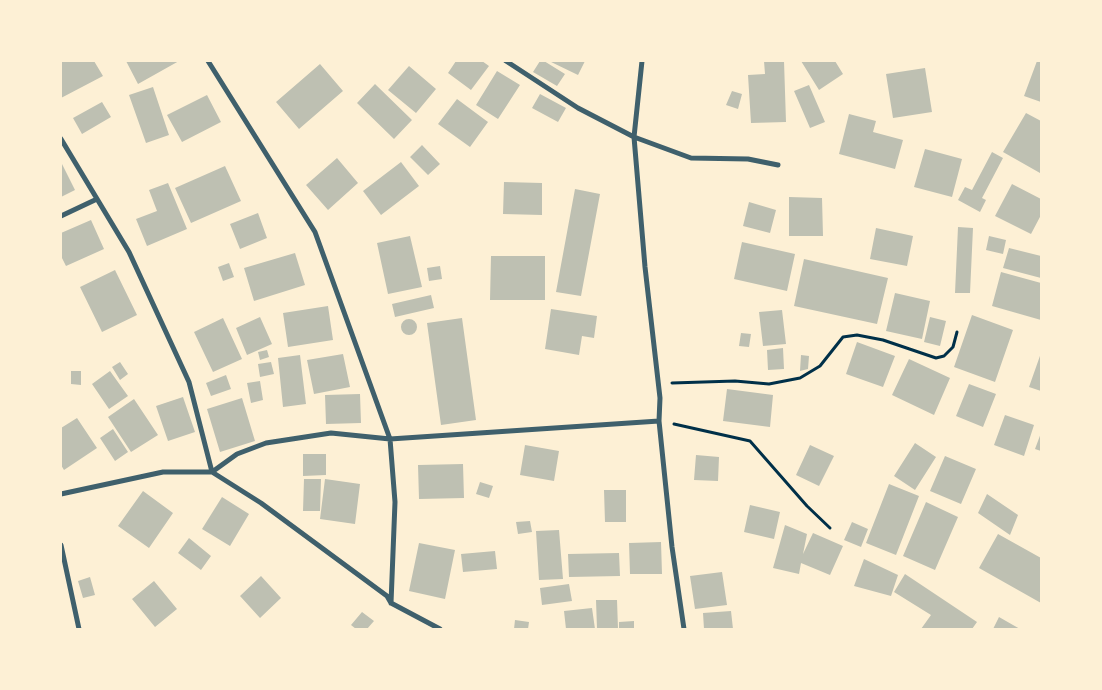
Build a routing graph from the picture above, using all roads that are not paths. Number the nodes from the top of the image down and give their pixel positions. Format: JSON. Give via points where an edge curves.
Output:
{"nodes":[{"id":1,"x":208,"y":61,"type":"edge"},
{"id":2,"x":506,"y":61,"type":"edge"},
{"id":3,"x":642,"y":61,"type":"edge"},
{"id":4,"x":634,"y":137,"type":"junction"},
{"id":5,"x":61,"y":139,"type":"edge"},
{"id":6,"x":778,"y":165,"type":"dead end"},
{"id":7,"x":97,"y":199,"type":"junction"},
{"id":8,"x":61,"y":216,"type":"edge"},
{"id":9,"x":659,"y":421,"type":"junction"},
{"id":10,"x":390,"y":439,"type":"junction"},
{"id":11,"x":212,"y":472,"type":"junction"},
{"id":12,"x":61,"y":494,"type":"edge"},
{"id":13,"x":61,"y":545,"type":"edge"},
{"id":14,"x":392,"y":603,"type":"junction"},
{"id":15,"x":79,"y":629,"type":"edge"},
{"id":16,"x":440,"y":629,"type":"edge"},
{"id":17,"x":684,"y":629,"type":"edge"}],
"edges":[{"from":1,"to":10,"type":"street","via":[[315,232]]},
{"from":2,"to":4,"type":"street","via":[[578,108]]},
{"from":3,"to":4,"type":"street"},
{"from":4,"to":6,"type":"street","via":[[691,158],[748,159]]},
{"from":4,"to":9,"type":"street","via":[[659,383]]},
{"from":5,"to":7,"type":"street"},
{"from":7,"to":8,"type":"street"},
{"from":7,"to":11,"type":"street","via":[[129,252],[189,382]]},
{"from":9,"to":10,"type":"street"},
{"from":9,"to":17,"type":"street"},
{"from":10,"to":11,"type":"street","via":[[331,433],[266,443],[237,454]]},
{"from":10,"to":14,"type":"street","via":[[395,502]]},
{"from":11,"to":12,"type":"street","via":[[163,472]]},
{"from":11,"to":14,"type":"street","via":[[261,503],[387,596]]},
{"from":13,"to":15,"type":"street"},
{"from":14,"to":16,"type":"street"}]}
